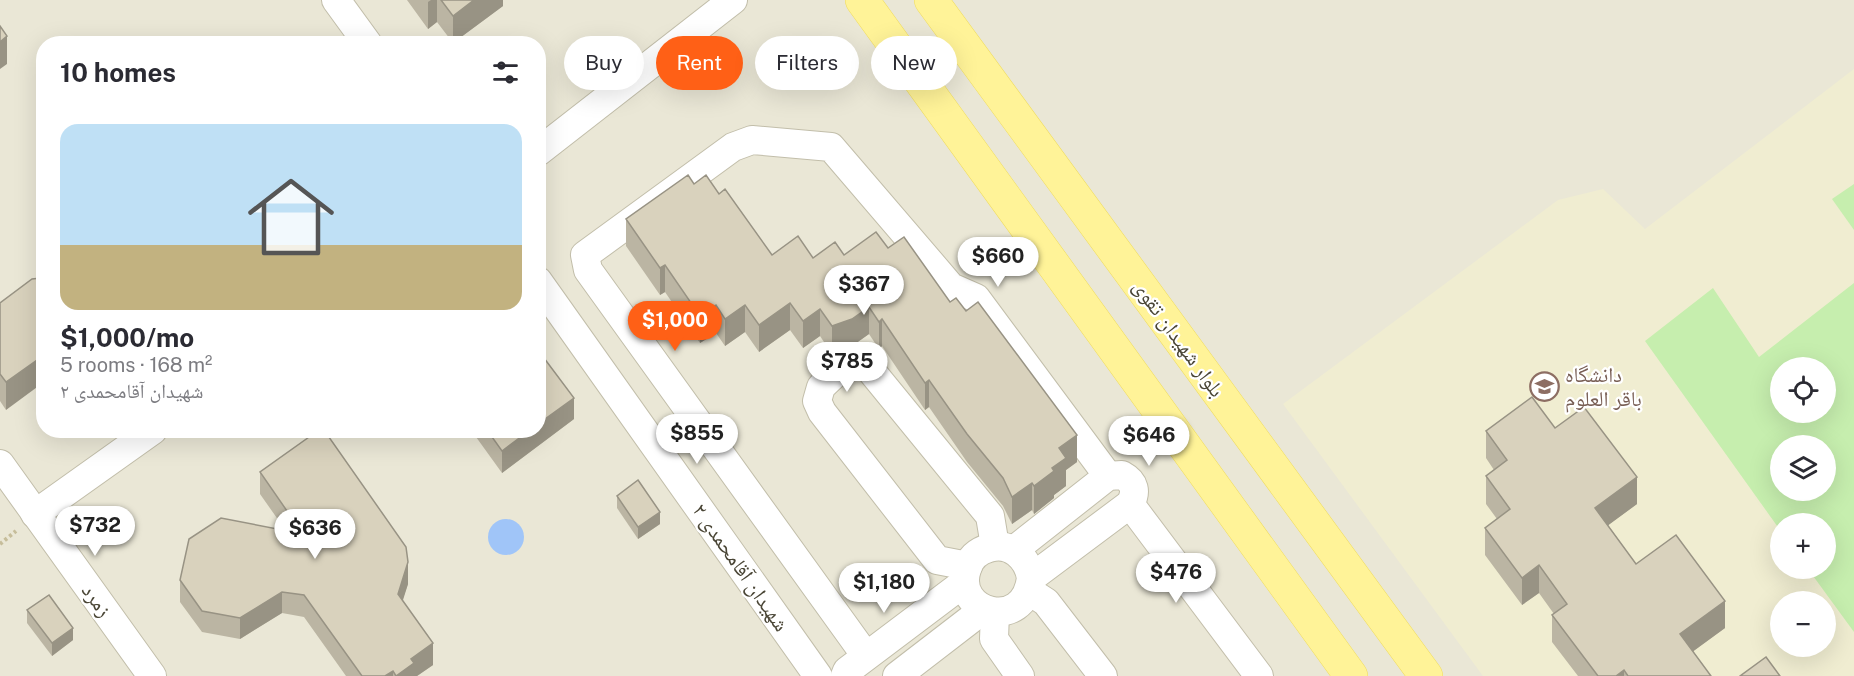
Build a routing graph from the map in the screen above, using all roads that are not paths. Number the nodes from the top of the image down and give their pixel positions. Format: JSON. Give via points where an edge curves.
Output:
{"nodes":[{"id":1,"x":336,"y":0,"type":"edge"},
{"id":2,"x":734,"y":0,"type":"edge"},
{"id":3,"x":862,"y":0,"type":"edge"},
{"id":4,"x":931,"y":0,"type":"edge"},
{"id":5,"x":362,"y":36,"type":"edge"},
{"id":6,"x":546,"y":146,"type":"edge"},
{"id":7,"x":546,"y":292,"type":"edge"},
{"id":8,"x":142,"y":438,"type":"edge"},
{"id":9,"x":0,"y":464,"type":"edge"},
{"id":10,"x":1108,"y":476,"type":"junction"},
{"id":11,"x":1130,"y":504,"type":"junction"},
{"id":12,"x":35,"y":514,"type":"junction"},
{"id":13,"x":1004,"y":548,"type":"junction"},
{"id":14,"x":966,"y":574,"type":"junction"},
{"id":15,"x":1030,"y":584,"type":"junction"},
{"id":16,"x":989,"y":611,"type":"junction"},
{"id":17,"x":866,"y":657,"type":"junction"},
{"id":18,"x":152,"y":676,"type":"edge"},
{"id":19,"x":818,"y":676,"type":"edge"},
{"id":20,"x":845,"y":676,"type":"edge"},
{"id":21,"x":897,"y":676,"type":"edge"},
{"id":22,"x":1020,"y":676,"type":"edge"},
{"id":23,"x":1103,"y":676,"type":"edge"},
{"id":24,"x":1259,"y":676,"type":"edge"},
{"id":25,"x":1351,"y":676,"type":"edge"},
{"id":26,"x":1426,"y":676,"type":"edge"}],
"edges":[{"from":1,"to":5,"type":"street"},
{"from":2,"to":6,"type":"street"},
{"from":3,"to":25,"type":"main road"},
{"from":4,"to":26,"type":"main road","name":"بلوار شهیدان تقوی"},
{"from":7,"to":19,"type":"street","name":"شهیدان آقامحمدی ۲"},
{"from":8,"to":12,"type":"street"},
{"from":9,"to":12,"type":"street","name":"زمرد"},
{"from":10,"to":11,"type":"street","via":[[1122,475],[1133,484],[1135,491]]},
{"from":10,"to":13,"type":"street"},
{"from":10,"to":17,"type":"street","via":[[976,298],[951,287],[831,147],[752,140],[733,147],[585,255],[588,270]]},
{"from":11,"to":15,"type":"street"},
{"from":11,"to":24,"type":"street"},
{"from":12,"to":18,"type":"street","name":"زمرد"},
{"from":13,"to":14,"type":"street","via":[[978,552]]},
{"from":13,"to":14,"type":"street","via":[[990,516],[864,362],[846,363],[821,387],[817,401],[822,412],[938,560]]},
{"from":13,"to":15,"type":"street","via":[[1026,562]]},
{"from":14,"to":16,"type":"street","via":[[975,603]]},
{"from":14,"to":17,"type":"street"},
{"from":15,"to":16,"type":"street","via":[[1016,607]]},
{"from":15,"to":23,"type":"street"},
{"from":16,"to":21,"type":"street"},
{"from":16,"to":22,"type":"street","via":[[994,639]]},
{"from":17,"to":20,"type":"street"}]}
